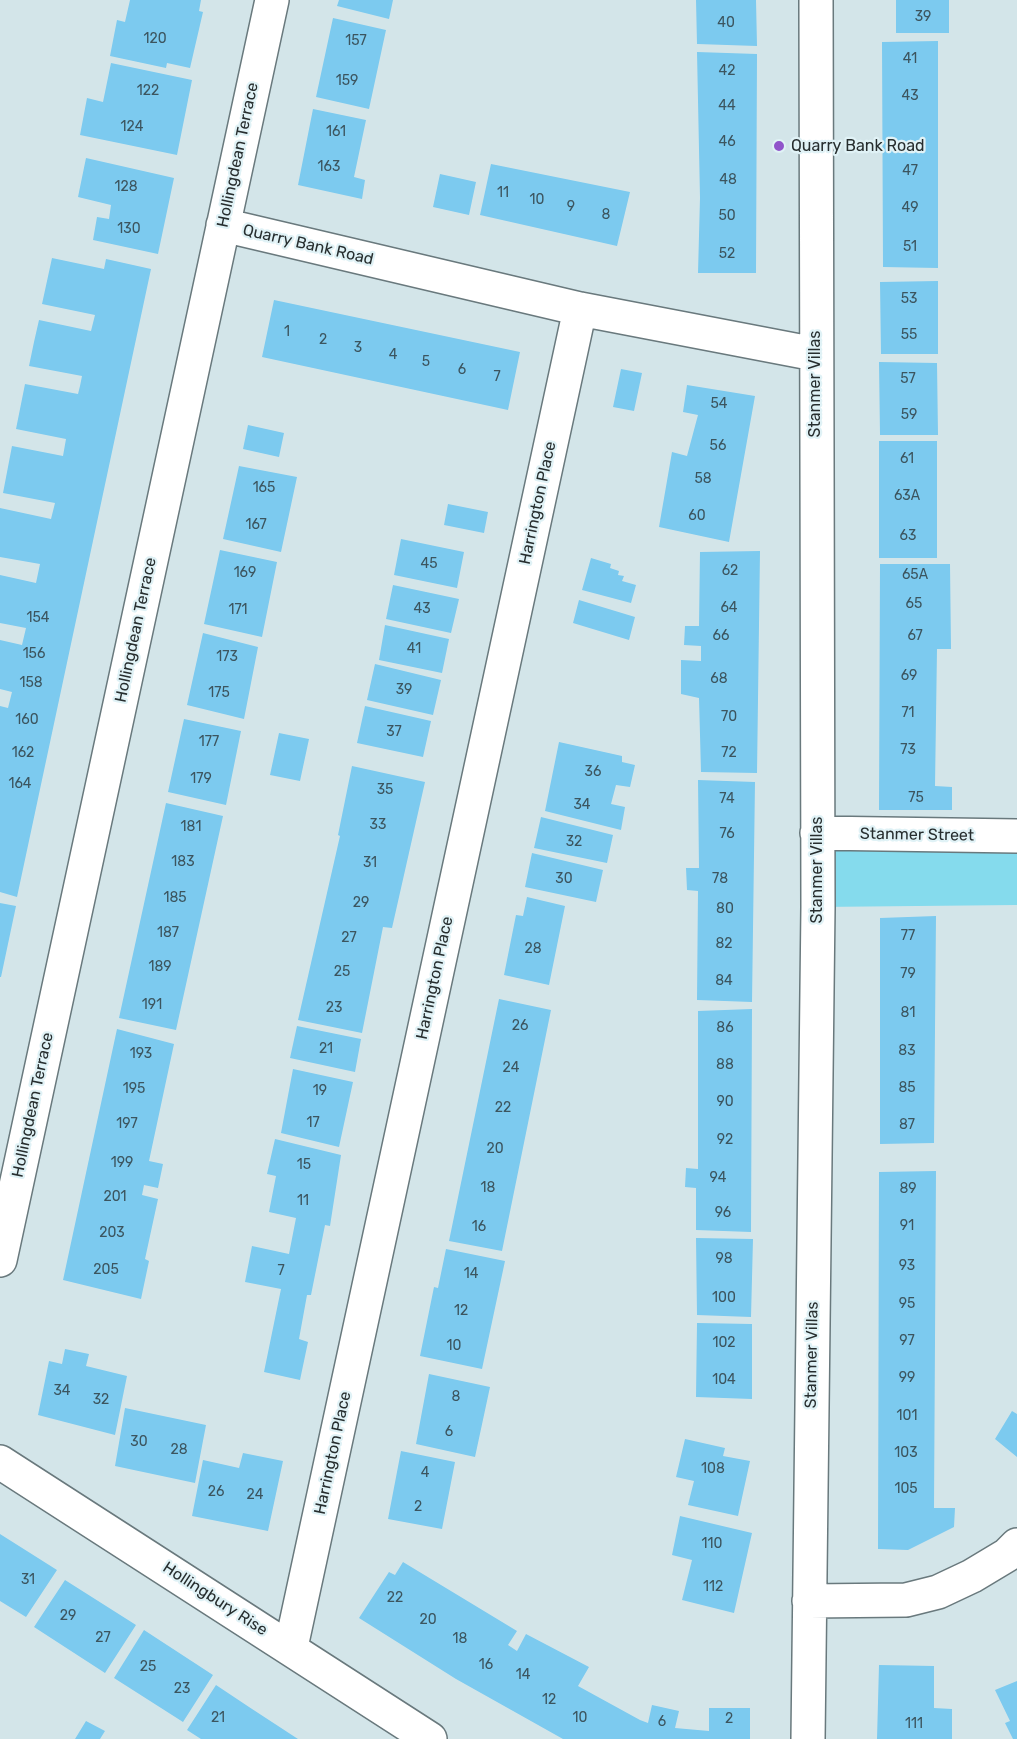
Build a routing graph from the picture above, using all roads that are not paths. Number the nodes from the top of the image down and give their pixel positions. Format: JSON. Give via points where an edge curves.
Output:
{"nodes":[{"id":1,"x":272,"y":0,"type":"edge"},
{"id":2,"x":816,"y":0,"type":"edge"},
{"id":3,"x":223,"y":225,"type":"junction"},
{"id":4,"x":580,"y":309,"type":"junction"},
{"id":5,"x":815,"y":354,"type":"junction"},
{"id":6,"x":817,"y":833,"type":"junction"},
{"id":7,"x":1017,"y":836,"type":"edge"},
{"id":8,"x":0,"y":1260,"type":"edge"},
{"id":9,"x":0,"y":1462,"type":"edge"},
{"id":10,"x":1017,"y":1545,"type":"edge"},
{"id":11,"x":810,"y":1601,"type":"junction"},
{"id":12,"x":291,"y":1647,"type":"junction"},
{"id":13,"x":430,"y":1739,"type":"edge"},
{"id":14,"x":808,"y":1739,"type":"edge"}],
"edges":[{"from":1,"to":3,"type":"street","name":"Hollingdean Terrace"},
{"from":2,"to":5,"type":"street","name":"Stanmer Villas"},
{"from":3,"to":4,"type":"street","name":"Quarry Bank Road"},
{"from":3,"to":8,"type":"street","name":"Hollingdean Terrace"},
{"from":4,"to":5,"type":"street","name":"Quarry Bank Road"},
{"from":4,"to":12,"type":"street","name":"Harrington Place"},
{"from":5,"to":6,"type":"street","name":"Stanmer Villas"},
{"from":6,"to":7,"type":"street","name":"Stanmer Street"},
{"from":6,"to":11,"type":"street","name":"Stanmer Villas"},
{"from":9,"to":12,"type":"street","name":"Hollingbury Rise"},
{"from":10,"to":11,"type":"street","via":[[981,1571],[938,1592],[906,1600]]},
{"from":11,"to":14,"type":"street","name":"Stanmer Villas"},
{"from":12,"to":13,"type":"street","name":"Hollingbury Rise"}]}
